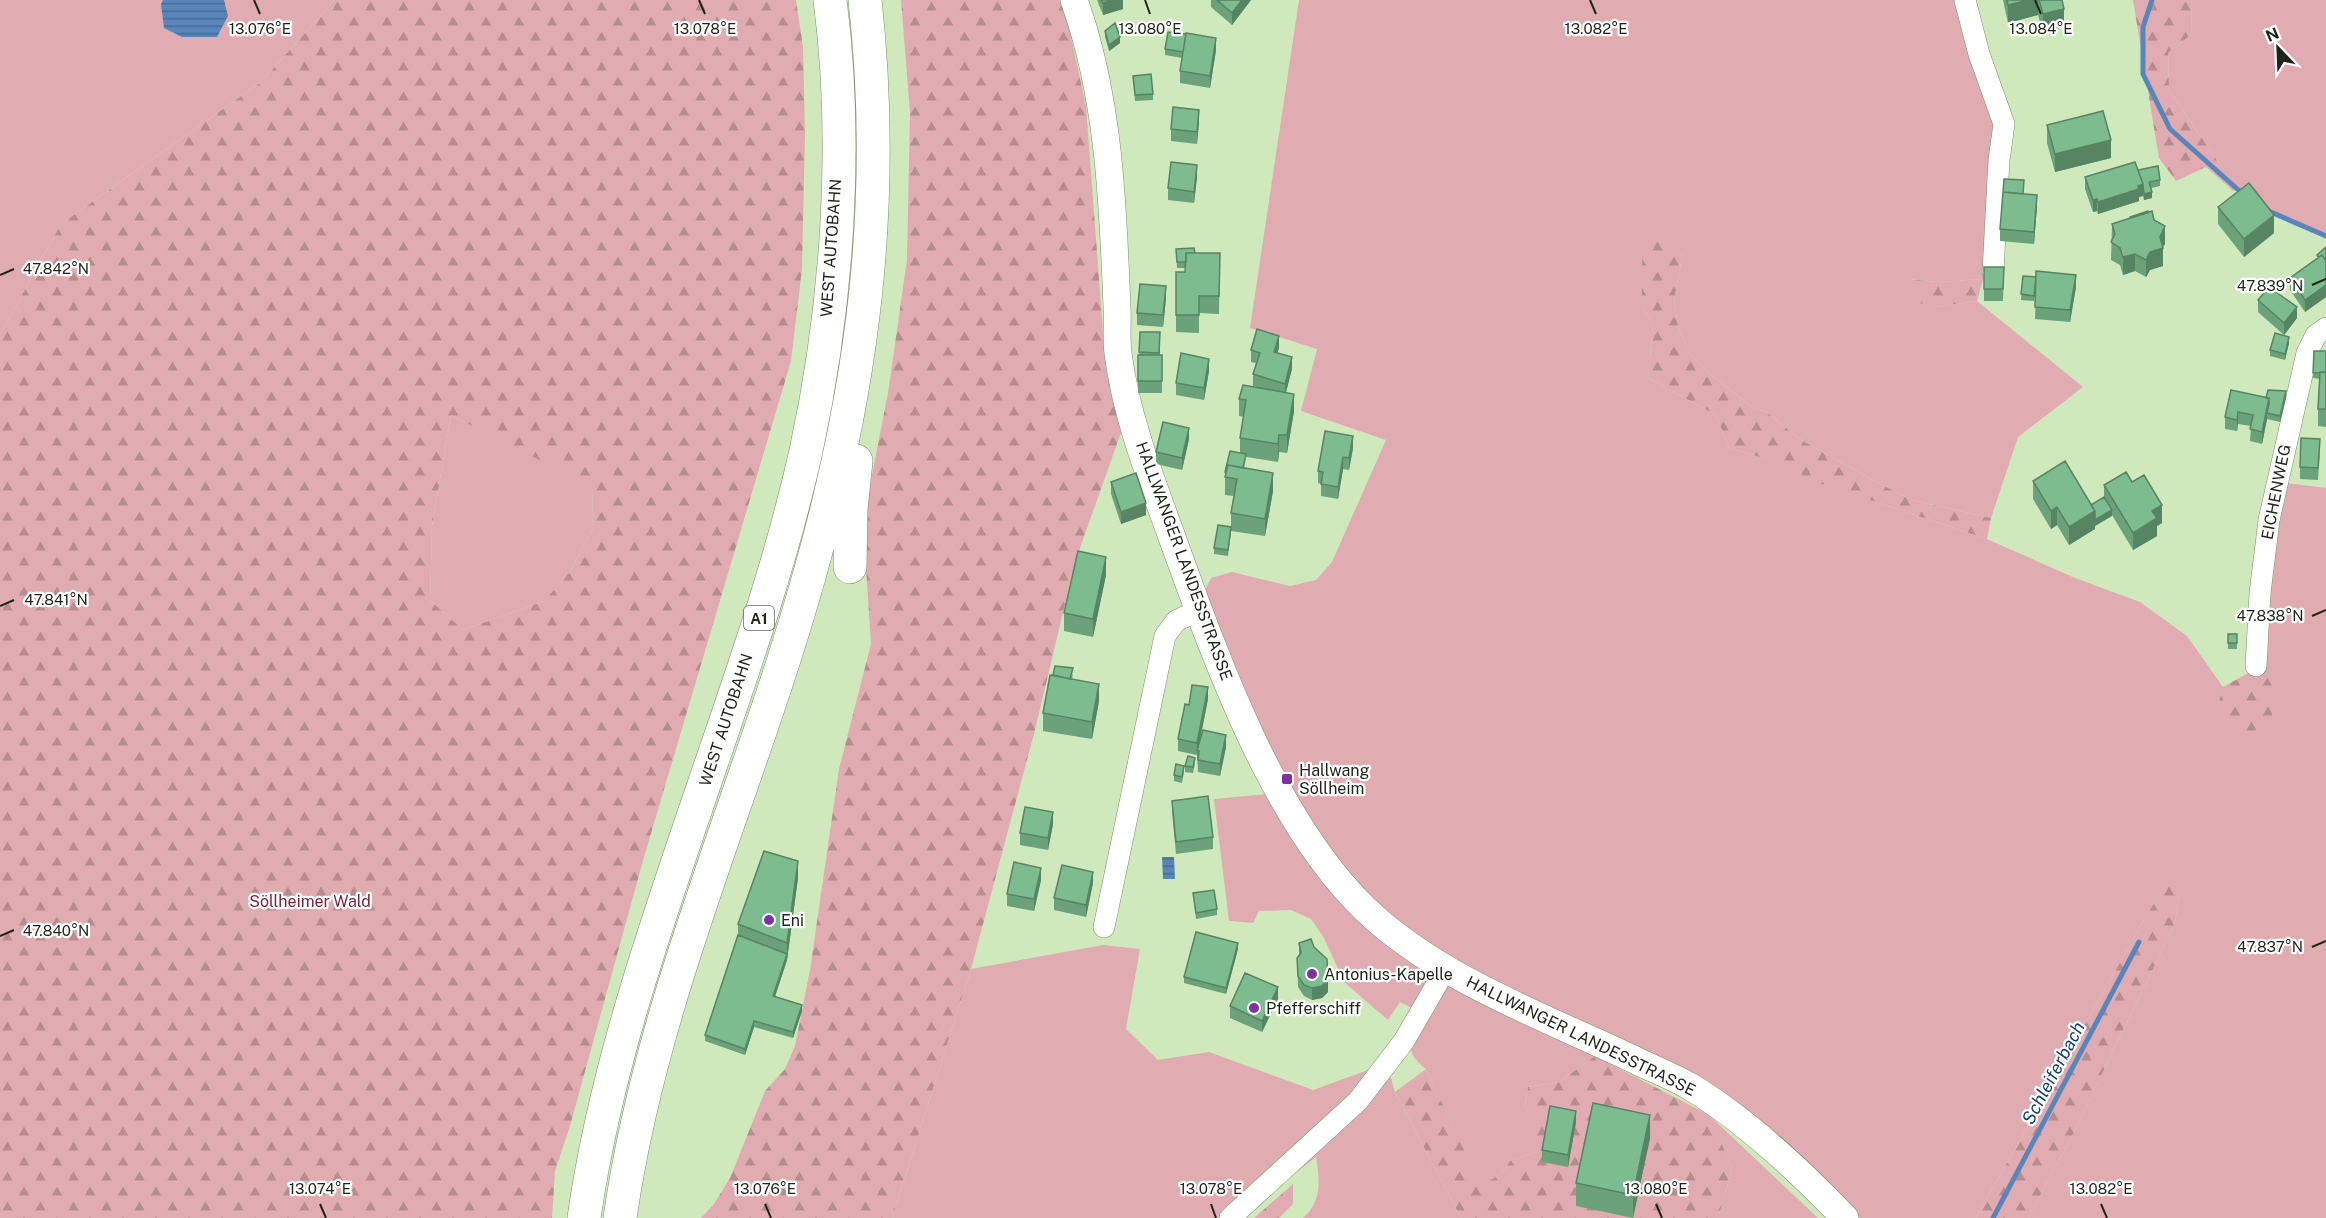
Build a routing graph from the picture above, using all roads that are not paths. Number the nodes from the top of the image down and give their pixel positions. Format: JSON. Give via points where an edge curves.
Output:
{"nodes":[{"id":1,"x":830,"y":0,"type":"edge"},
{"id":2,"x":865,"y":0,"type":"edge"},
{"id":3,"x":1074,"y":0,"type":"edge"},
{"id":4,"x":1965,"y":0,"type":"edge"},
{"id":5,"x":1993,"y":272,"type":"edge"},
{"id":6,"x":2326,"y":328,"type":"edge"},
{"id":7,"x":848,"y":422,"type":"junction"},
{"id":8,"x":850,"y":567,"type":"dead end"},
{"id":9,"x":1198,"y":610,"type":"junction"},
{"id":10,"x":2256,"y":666,"type":"dead end"},
{"id":11,"x":1104,"y":927,"type":"dead end"},
{"id":12,"x":1445,"y":970,"type":"junction"},
{"id":13,"x":584,"y":1218,"type":"edge"},
{"id":14,"x":620,"y":1218,"type":"edge"},
{"id":15,"x":1230,"y":1218,"type":"edge"},
{"id":16,"x":1845,"y":1218,"type":"edge"}],
"edges":[{"from":1,"to":13,"type":"highway","name":"WEST AUTOBAHN","number":"A1","via":[[839,103],[835,247],[806,450],[754,635],[631,1006],[600,1125]]},
{"from":2,"to":7,"type":"highway","name":"WEST AUTOBAHN","number":"A1","via":[[872,73],[874,187],[863,329]]},
{"from":3,"to":9,"type":"street","name":"HALLWANGER LANDESSTRASSE","via":[[1094,64],[1102,109],[1123,386]]},
{"from":4,"to":5,"type":"street","via":[[2004,124]]},
{"from":6,"to":10,"type":"street","name":"EICHENWEG","via":[[2316,335],[2307,353],[2269,520]]},
{"from":7,"to":8,"type":"highway","via":[[858,453],[852,493]]},
{"from":7,"to":14,"type":"highway","name":"WEST AUTOBAHN","number":"A1","via":[[810,573],[670,997],[633,1142]]},
{"from":9,"to":11,"type":"street","via":[[1176,621],[1165,636]]},
{"from":9,"to":12,"type":"street","name":"HALLWANGER LANDESSTRASSE","via":[[1270,772],[1313,848],[1367,911]]},
{"from":12,"to":15,"type":"street","via":[[1404,1041],[1358,1101]]},
{"from":12,"to":16,"type":"street","name":"HALLWANGER LANDESSTRASSE","via":[[1691,1087],[1762,1140]]}]}
